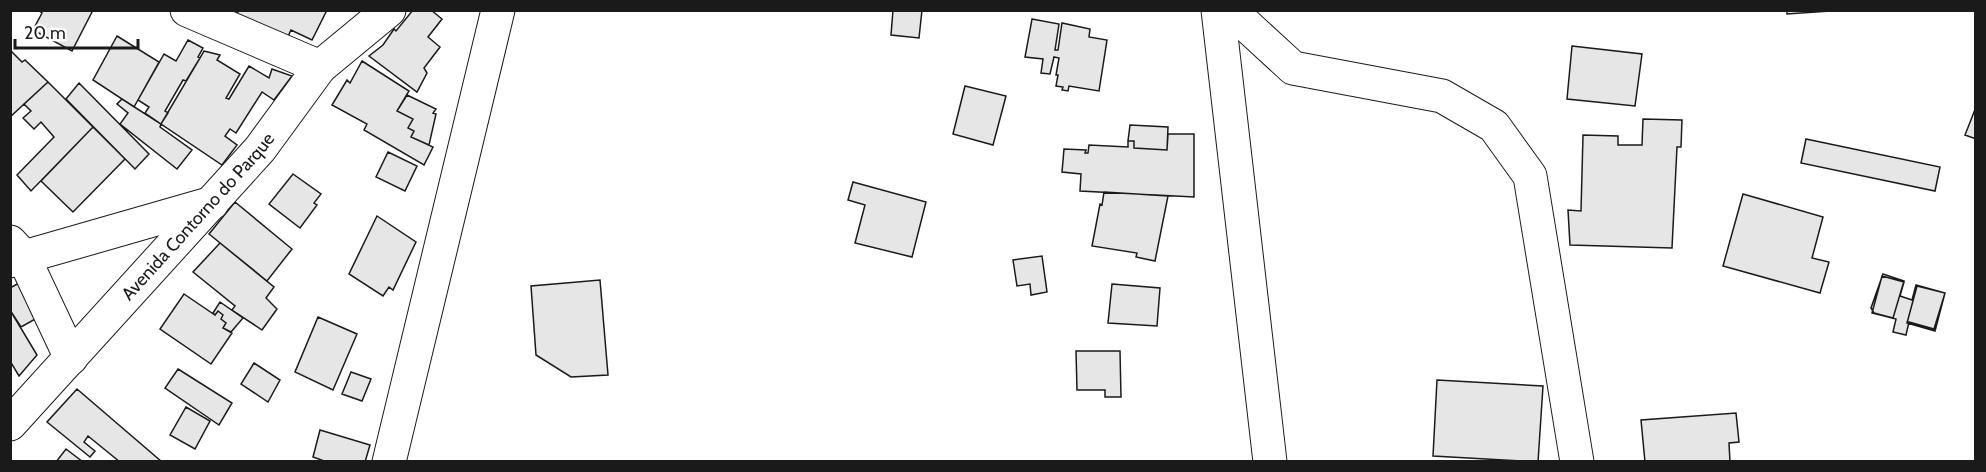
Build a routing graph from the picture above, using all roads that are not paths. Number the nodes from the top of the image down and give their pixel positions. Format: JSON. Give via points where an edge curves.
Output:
{"nodes":[{"id":1,"x":187,"y":10,"type":"edge"},
{"id":2,"x":388,"y":10,"type":"edge"},
{"id":3,"x":498,"y":10,"type":"edge"},
{"id":4,"x":1218,"y":10,"type":"edge"},
{"id":5,"x":1230,"y":10,"type":"edge"},
{"id":6,"x":320,"y":67,"type":"junction"},
{"id":7,"x":212,"y":203,"type":"junction"},
{"id":8,"x":15,"y":253,"type":"edge"},
{"id":9,"x":71,"y":358,"type":"junction"},
{"id":10,"x":10,"y":424,"type":"edge"},
{"id":11,"x":389,"y":462,"type":"edge"},
{"id":12,"x":1270,"y":462,"type":"edge"},
{"id":13,"x":1577,"y":462,"type":"edge"}],
"edges":[{"from":1,"to":6,"type":"street"},
{"from":2,"to":6,"type":"street","name":"Avenida Contorno do Parque"},
{"from":3,"to":11,"type":"street"},
{"from":4,"to":12,"type":"street"},
{"from":5,"to":13,"type":"street","via":[[1293,68],[1442,96],[1494,126],[1530,176]]},
{"from":6,"to":7,"type":"street","name":"Avenida Contorno do Parque","via":[[260,149]]},
{"from":7,"to":8,"type":"street"},
{"from":7,"to":9,"type":"street","name":"Avenida Contorno do Parque"},
{"from":8,"to":9,"type":"street"},
{"from":9,"to":10,"type":"street","name":"Avenida Contorno do Parque"}]}
